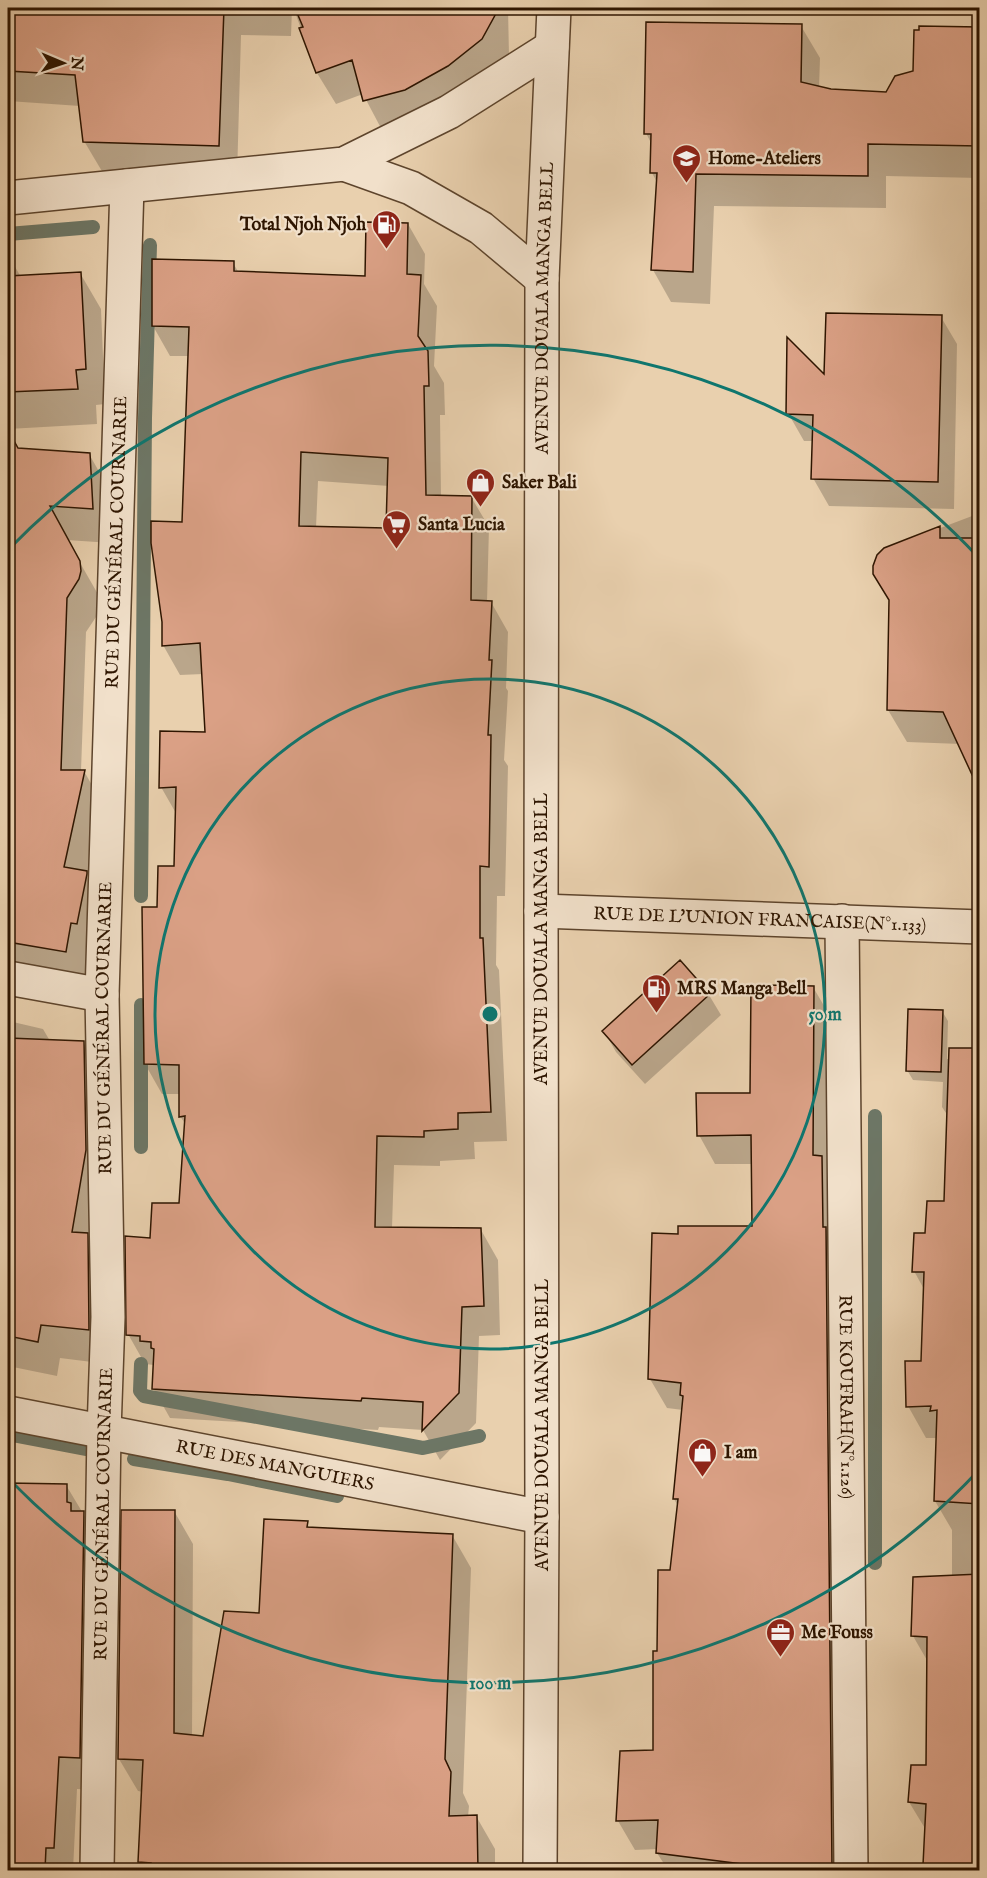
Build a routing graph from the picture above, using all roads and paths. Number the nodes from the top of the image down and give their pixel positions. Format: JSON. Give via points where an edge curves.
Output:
{"nodes":[{"id":1,"x":554,"y":8,"type":"edge"},
{"id":2,"x":552,"y":47,"type":"junction"},
{"id":3,"x":344,"y":164,"type":"junction"},
{"id":4,"x":127,"y":186,"type":"junction"},
{"id":5,"x":8,"y":198,"type":"edge"},
{"id":6,"x":542,"y":279,"type":"junction"},
{"id":7,"x":541,"y":911,"type":"junction"},
{"id":8,"x":842,"y":921,"type":"junction"},
{"id":9,"x":980,"y":927,"type":"edge"},
{"id":10,"x":8,"y":978,"type":"edge"},
{"id":11,"x":102,"y":995,"type":"junction"},
{"id":12,"x":8,"y":1413,"type":"edge"},
{"id":13,"x":104,"y":1431,"type":"junction"},
{"id":14,"x":542,"y":1517,"type":"junction"},
{"id":15,"x":98,"y":1870,"type":"edge"},
{"id":16,"x":540,"y":1870,"type":"edge"},
{"id":17,"x":851,"y":1870,"type":"edge"}],
"edges":[{"from":1,"to":2,"type":"street","name":"AVENUE DOUALA MANGA BELL"},
{"from":2,"to":3,"type":"street","via":[[449,112]]},
{"from":2,"to":6,"type":"street","name":"AVENUE DOUALA MANGA BELL"},
{"from":3,"to":4,"type":"street"},
{"from":3,"to":6,"type":"street","via":[[411,188],[481,228]]},
{"from":4,"to":5,"type":"street"},
{"from":4,"to":11,"type":"street","name":"RUE DU GÉNÉRAL COURNARIE"},
{"from":6,"to":7,"type":"street","name":"AVENUE DOUALA MANGA BELL"},
{"from":7,"to":8,"type":"street","name":"RUE DE L'UNION FRANCAISE(N°1.133)"},
{"from":7,"to":14,"type":"street","name":"AVENUE DOUALA MANGA BELL"},
{"from":8,"to":9,"type":"street","name":"RUE DE L'UNION FRANCAISE(N°1.133)"},
{"from":8,"to":17,"type":"street","name":"RUE KOUFRAH(N°1.126)"},
{"from":10,"to":11,"type":"street"},
{"from":11,"to":13,"type":"street","name":"RUE DU GÉNÉRAL COURNARIE","via":[[108,1317]]},
{"from":12,"to":13,"type":"street","name":"RUE DES MANGUIERS"},
{"from":13,"to":14,"type":"street","name":"RUE DES MANGUIERS"},
{"from":13,"to":15,"type":"street","name":"RUE DU GÉNÉRAL COURNARIE"},
{"from":14,"to":16,"type":"street","name":"AVENUE DOUALA MANGA BELL"}]}
